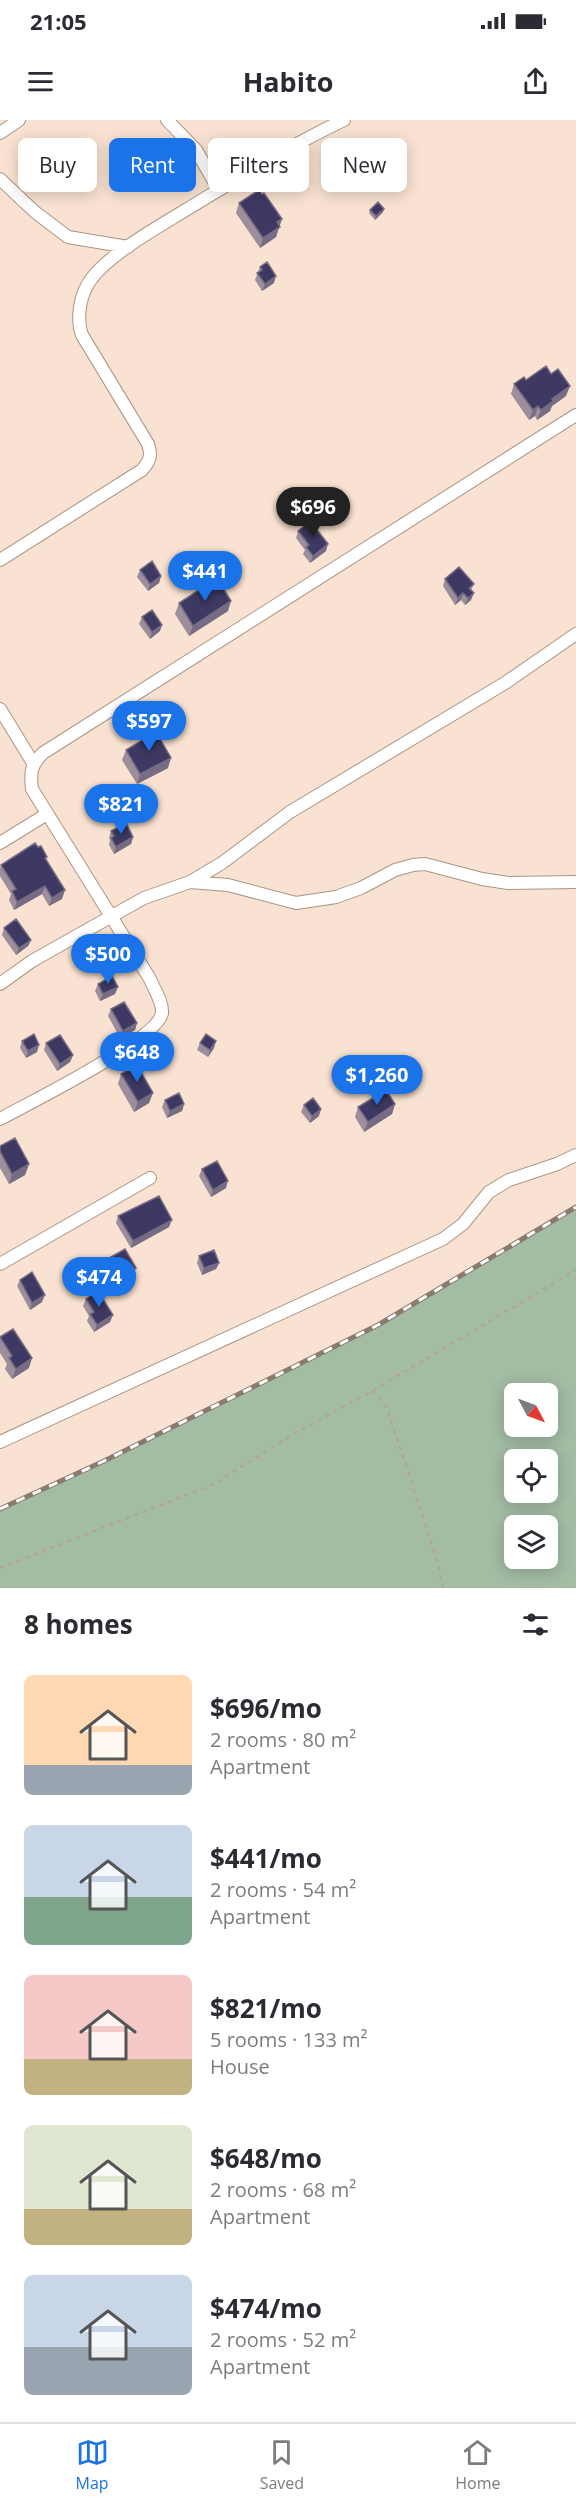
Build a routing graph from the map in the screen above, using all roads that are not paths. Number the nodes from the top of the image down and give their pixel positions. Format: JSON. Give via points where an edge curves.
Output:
{"nodes":[{"id":1,"x":19,"y":120,"type":"edge"},
{"id":2,"x":167,"y":120,"type":"edge"},
{"id":3,"x":344,"y":120,"type":"edge"},
{"id":4,"x":331,"y":123,"type":"edge"},
{"id":5,"x":0,"y":133,"type":"edge"},
{"id":6,"x":306,"y":138,"type":"edge"},
{"id":7,"x":208,"y":171,"type":"edge"},
{"id":8,"x":0,"y":179,"type":"edge"},
{"id":9,"x":216,"y":192,"type":"edge"},
{"id":10,"x":128,"y":247,"type":"junction"},
{"id":11,"x":576,"y":415,"type":"edge"},
{"id":12,"x":0,"y":560,"type":"edge"},
{"id":13,"x":576,"y":634,"type":"edge"},
{"id":14,"x":0,"y":708,"type":"edge"},
{"id":15,"x":33,"y":763,"type":"junction"},
{"id":16,"x":47,"y":814,"type":"junction"},
{"id":17,"x":0,"y":843,"type":"edge"},
{"id":18,"x":190,"y":882,"type":"junction"},
{"id":19,"x":576,"y":882,"type":"edge"},
{"id":20,"x":111,"y":917,"type":"junction"},
{"id":21,"x":0,"y":984,"type":"edge"},
{"id":22,"x":0,"y":1119,"type":"edge"},
{"id":23,"x":576,"y":1155,"type":"edge"},
{"id":24,"x":150,"y":1178,"type":"dead end"},
{"id":25,"x":0,"y":1264,"type":"edge"},
{"id":26,"x":0,"y":1442,"type":"edge"}],
"edges":[{"from":1,"to":5,"type":"street"},
{"from":2,"to":7,"type":"street","via":[[196,150]]},
{"from":3,"to":4,"type":"street"},
{"from":4,"to":6,"type":"street"},
{"from":8,"to":10,"type":"street","via":[[68,237]]},
{"from":9,"to":10,"type":"street"},
{"from":10,"to":12,"type":"street","via":[[92,279],[84,294],[79,324],[148,444],[149,462]]},
{"from":11,"to":15,"type":"street","via":[[126,699]]},
{"from":13,"to":18,"type":"street","via":[[505,683],[290,812]]},
{"from":14,"to":15,"type":"street"},
{"from":15,"to":16,"type":"street","via":[[32,789]]},
{"from":16,"to":17,"type":"street"},
{"from":16,"to":20,"type":"street"},
{"from":18,"to":19,"type":"street","via":[[228,885],[296,903],[336,897],[395,870],[425,864],[508,883]]},
{"from":18,"to":20,"type":"street","via":[[144,898]]},
{"from":20,"to":21,"type":"street","via":[[32,961]]},
{"from":20,"to":22,"type":"street","via":[[150,979],[161,1004],[160,1019],[108,1060]]},
{"from":23,"to":26,"type":"street","via":[[509,1180],[489,1192],[463,1224],[443,1239]]},
{"from":24,"to":25,"type":"street"}]}
